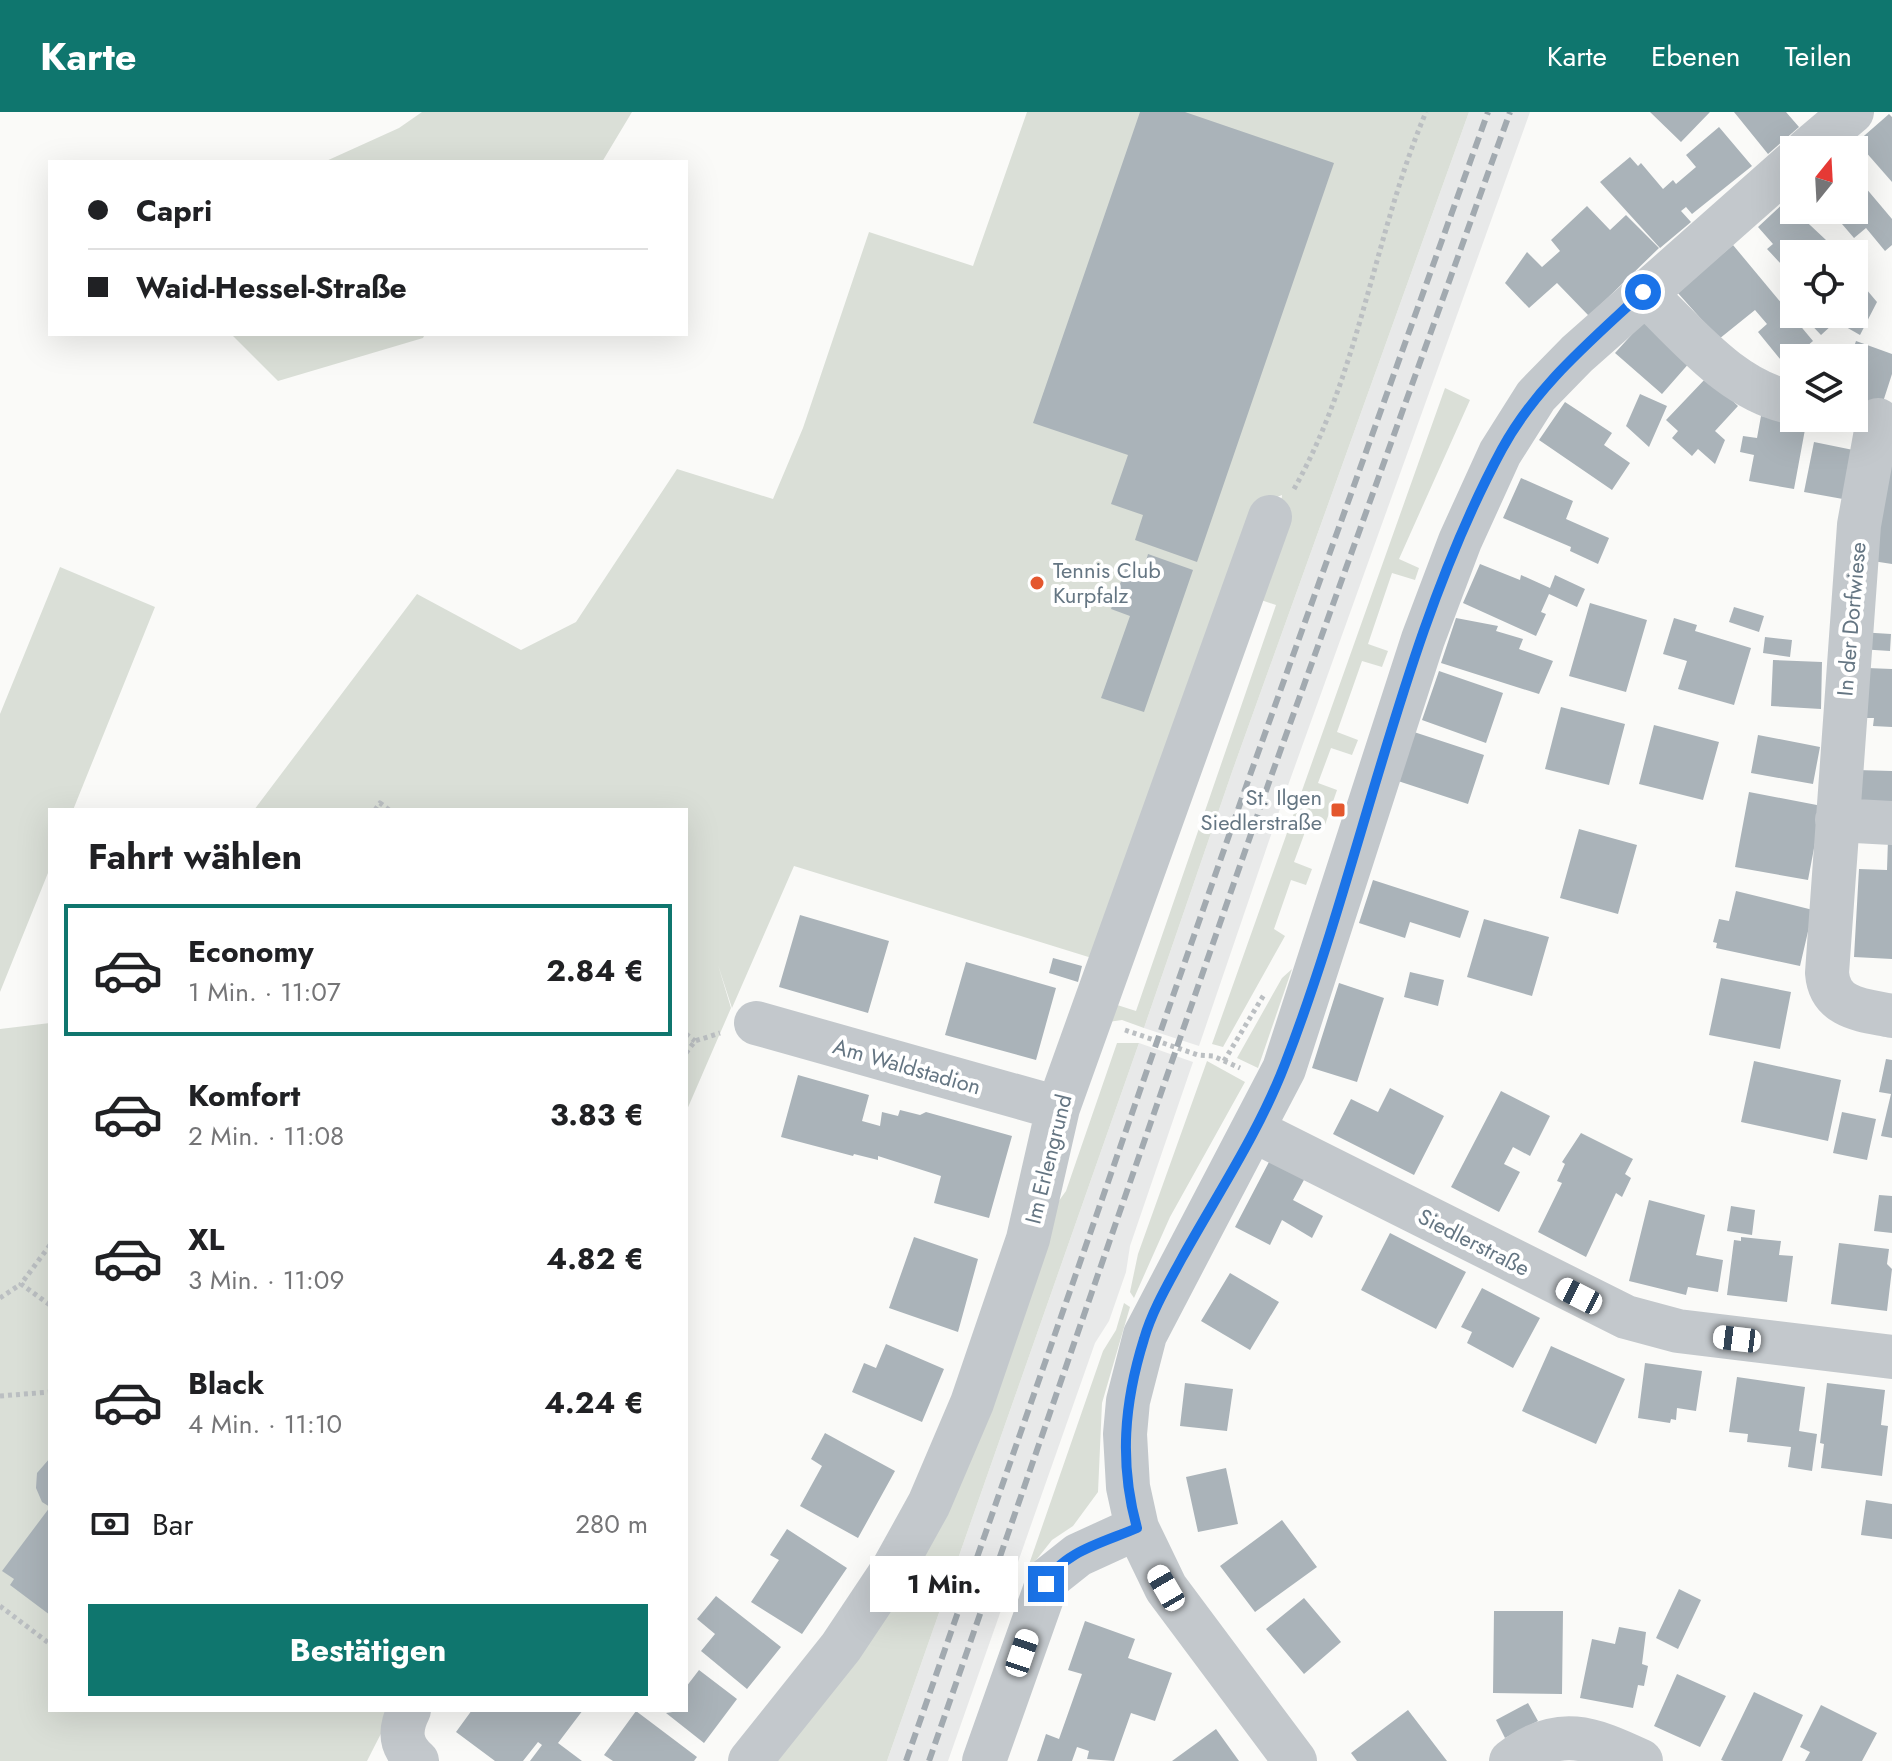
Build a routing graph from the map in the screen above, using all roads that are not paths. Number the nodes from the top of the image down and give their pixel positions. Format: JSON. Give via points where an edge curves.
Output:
{"nodes":[{"id":1,"x":1852,"y":112,"type":"edge"},
{"id":2,"x":1824,"y":136,"type":"edge"},
{"id":3,"x":1780,"y":174,"type":"edge"},
{"id":4,"x":1643,"y":292,"type":"junction"},
{"id":5,"x":1780,"y":399,"type":"edge"},
{"id":6,"x":1875,"y":420,"type":"edge"},
{"id":7,"x":1270,"y":517,"type":"road end"},
{"id":8,"x":1837,"y":820,"type":"junction"},
{"id":9,"x":1892,"y":823,"type":"edge"},
{"id":10,"x":1892,"y":1016,"type":"edge"},
{"id":11,"x":756,"y":1023,"type":"dead end"},
{"id":12,"x":1058,"y":1108,"type":"junction"},
{"id":13,"x":1253,"y":1130,"type":"junction"},
{"id":14,"x":1892,"y":1357,"type":"edge"},
{"id":15,"x":1137,"y":1528,"type":"junction"},
{"id":16,"x":408,"y":1712,"type":"edge"},
{"id":17,"x":417,"y":1761,"type":"edge"},
{"id":18,"x":750,"y":1761,"type":"edge"},
{"id":19,"x":984,"y":1761,"type":"edge"},
{"id":20,"x":1295,"y":1761,"type":"edge"},
{"id":21,"x":1511,"y":1761,"type":"edge"},
{"id":22,"x":1641,"y":1761,"type":"edge"}],
"edges":[{"from":1,"to":2,"type":"street"},
{"from":3,"to":4,"type":"street"},
{"from":4,"to":5,"type":"street","via":[[1739,380]]},
{"from":4,"to":13,"type":"street","via":[[1536,396],[1500,453],[1423,639],[1301,1024]]},
{"from":6,"to":8,"type":"street","name":"In der Dorfwiese","via":[[1859,525]]},
{"from":7,"to":12,"type":"street","name":"Im Erlengrund"},
{"from":8,"to":9,"type":"street"},
{"from":8,"to":10,"type":"street","name":"In der Dorfwiese","via":[[1827,982],[1834,997],[1848,1006]]},
{"from":11,"to":12,"type":"street","name":"Am Waldstadion"},
{"from":12,"to":18,"type":"street","name":"Im Erlengrund","via":[[1028,1239],[995,1344],[929,1504],[864,1615]]},
{"from":13,"to":14,"type":"street","name":"Siedlerstraße","via":[[1626,1317],[1678,1331]]},
{"from":13,"to":15,"type":"street","via":[[1145,1335],[1125,1434]]},
{"from":15,"to":19,"type":"street","via":[[1093,1546],[1052,1573]]},
{"from":15,"to":20,"type":"street","via":[[1166,1588]]},
{"from":16,"to":17,"type":"street","via":[[401,1736]]},
{"from":21,"to":22,"type":"street","via":[[1543,1742],[1578,1737]]}]}
